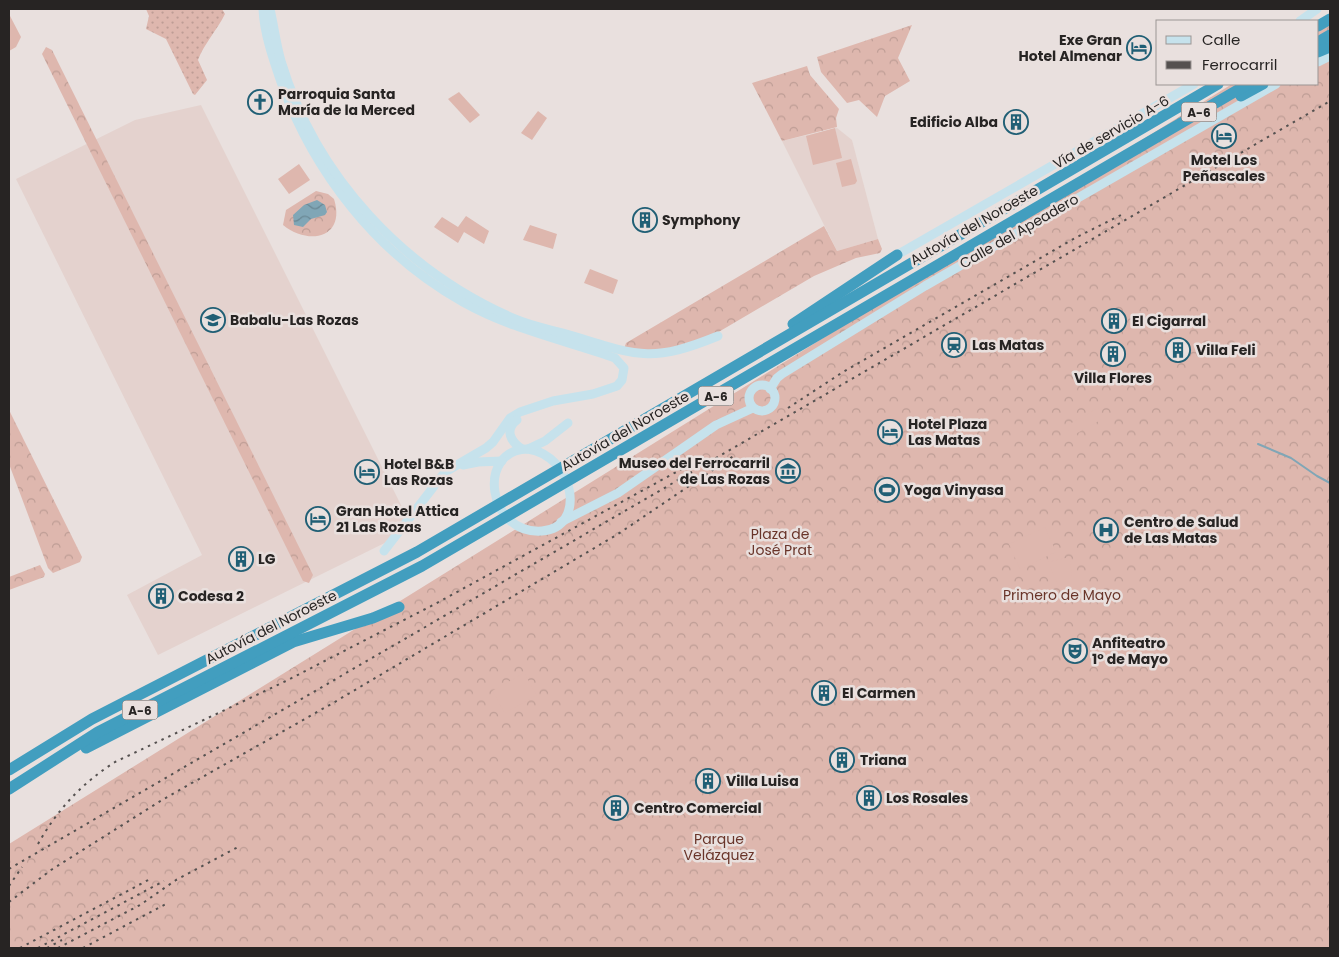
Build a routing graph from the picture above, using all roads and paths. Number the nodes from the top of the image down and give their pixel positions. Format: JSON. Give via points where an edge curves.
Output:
{"nodes":[{"id":1,"x":263,"y":9,"type":"edge"},
{"id":2,"x":270,"y":9,"type":"edge"},
{"id":3,"x":1317,"y":9,"type":"edge"},
{"id":4,"x":1330,"y":19,"type":"edge"},
{"id":5,"x":1301,"y":20,"type":"edge"},
{"id":6,"x":1319,"y":25,"type":"edge"},
{"id":7,"x":1330,"y":35,"type":"edge"},
{"id":8,"x":1319,"y":41,"type":"edge"},
{"id":9,"x":1192,"y":85,"type":"edge"},
{"id":10,"x":1216,"y":85,"type":"edge"},
{"id":11,"x":1246,"y":85,"type":"edge"},
{"id":12,"x":1261,"y":85,"type":"edge"},
{"id":13,"x":1274,"y":85,"type":"edge"},
{"id":14,"x":1149,"y":140,"type":"junction"},
{"id":15,"x":898,"y":256,"type":"joint"},
{"id":16,"x":718,"y":336,"type":"dead end"},
{"id":17,"x":571,"y":340,"type":"junction"},
{"id":18,"x":607,"y":348,"type":"junction"},
{"id":19,"x":770,"y":389,"type":"junction"},
{"id":20,"x":539,"y":405,"type":"junction"},
{"id":21,"x":751,"y":405,"type":"junction"},
{"id":22,"x":568,"y":423,"type":"dead end"},
{"id":23,"x":603,"y":444,"type":"junction"},
{"id":24,"x":525,"y":450,"type":"junction"},
{"id":25,"x":505,"y":458,"type":"junction"},
{"id":26,"x":452,"y":468,"type":"junction"},
{"id":27,"x":570,"y":501,"type":"junction"},
{"id":28,"x":561,"y":522,"type":"junction"},
{"id":29,"x":384,"y":551,"type":"dead end"},
{"id":30,"x":399,"y":607,"type":"dead end"},
{"id":31,"x":92,"y":718,"type":"junction"},
{"id":32,"x":9,"y":762,"type":"edge"},
{"id":33,"x":9,"y":770,"type":"edge"},
{"id":34,"x":9,"y":789,"type":"edge"},
{"id":35,"x":9,"y":796,"type":"edge"}],
"edges":[{"from":1,"to":17,"type":"street","via":[[274,64],[290,107],[323,168],[354,212],[413,268],[462,302],[513,325]]},
{"from":2,"to":17,"type":"street","via":[[281,62],[298,107],[324,157],[363,210],[417,261],[460,291],[516,319]]},
{"from":3,"to":5,"type":"street"},
{"from":4,"to":6,"type":"highway"},
{"from":7,"to":8,"type":"highway"},
{"from":9,"to":15,"type":"street","name":"Vía de servicio A-6"},
{"from":10,"to":23,"type":"highway","name":"Autovía del Noroeste","number":"A-6"},
{"from":11,"to":14,"type":"highway","name":"Autovía del Noroeste","number":"A-6"},
{"from":12,"to":14,"type":"highway"},
{"from":13,"to":19,"type":"street","name":"Calle del Apeadero","via":[[924,286],[782,374]]},
{"from":14,"to":34,"type":"highway","name":"Autovía del Noroeste","number":"A-6","via":[[422,566],[98,732]]},
{"from":15,"to":23,"type":"highway","via":[[683,389]]},
{"from":16,"to":18,"type":"street","via":[[689,348],[650,355]]},
{"from":17,"to":18,"type":"street"},
{"from":17,"to":20,"type":"street","via":[[615,358],[624,368],[622,380],[607,390]]},
{"from":18,"to":24,"type":"street","via":[[626,361],[626,381],[616,390],[554,404],[520,417],[513,423],[511,439]]},
{"from":19,"to":21,"type":"street","via":[[754,387],[750,391]]},
{"from":19,"to":21,"type":"street","via":[[774,398],[770,408],[759,411]]},
{"from":20,"to":25,"type":"street","via":[[510,422],[506,432],[509,446]]},
{"from":20,"to":26,"type":"street","via":[[510,418],[486,448]]},
{"from":21,"to":27,"type":"street","via":[[599,500],[585,507]]},
{"from":21,"to":28,"type":"street","via":[[716,425],[618,493]]},
{"from":22,"to":24,"type":"street","via":[[545,441]]},
{"from":23,"to":31,"type":"highway","name":"Autovía del Noroeste","number":"A-6","via":[[417,552]]},
{"from":24,"to":25,"type":"street"},
{"from":24,"to":27,"type":"street","via":[[544,453],[561,468]]},
{"from":25,"to":26,"type":"street"},
{"from":25,"to":28,"type":"street","via":[[496,471],[494,493],[497,504],[511,522],[531,532],[554,528]]},
{"from":26,"to":29,"type":"street","via":[[437,481]]},
{"from":27,"to":28,"type":"street"},
{"from":30,"to":35,"type":"highway","via":[[293,642],[100,740]]},
{"from":31,"to":32,"type":"highway","via":[[63,728]]},
{"from":31,"to":33,"type":"highway","name":"Autovía del Noroeste","number":"A-6"}]}
